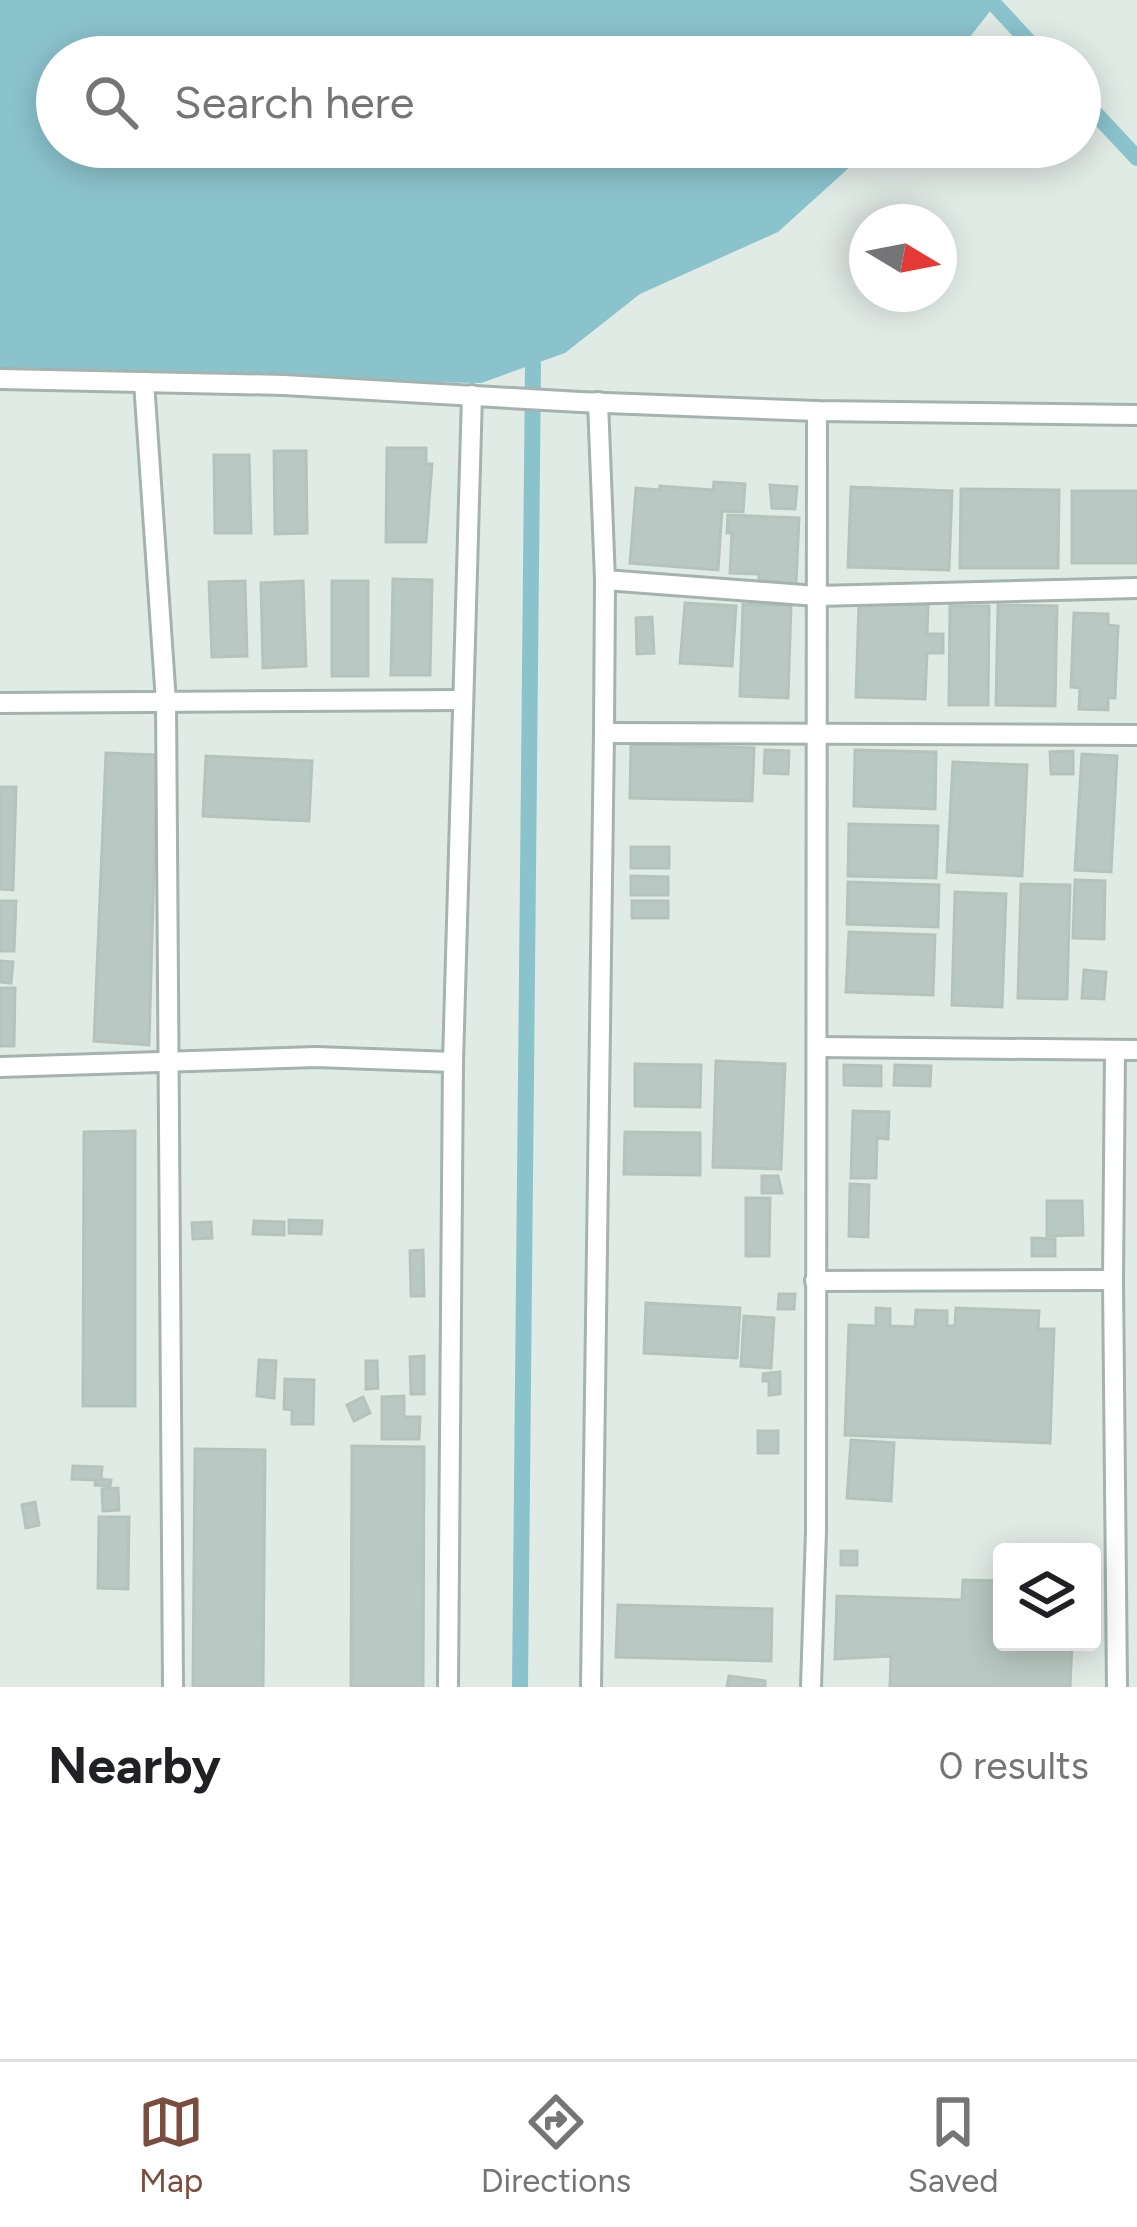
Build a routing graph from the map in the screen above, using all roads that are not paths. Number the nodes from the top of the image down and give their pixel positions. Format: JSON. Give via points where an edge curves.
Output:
{"nodes":[{"id":1,"x":0,"y":379,"type":"edge"},
{"id":2,"x":144,"y":382,"type":"junction"},
{"id":3,"x":472,"y":395,"type":"junction"},
{"id":4,"x":598,"y":402,"type":"junction"},
{"id":5,"x":817,"y":411,"type":"junction"},
{"id":6,"x":1137,"y":415,"type":"edge"},
{"id":7,"x":605,"y":580,"type":"junction"},
{"id":8,"x":1137,"y":588,"type":"edge"},
{"id":9,"x":817,"y":596,"type":"junction"},
{"id":10,"x":464,"y":700,"type":"junction"},
{"id":11,"x":166,"y":702,"type":"junction"},
{"id":12,"x":0,"y":703,"type":"edge"},
{"id":13,"x":604,"y":734,"type":"junction"},
{"id":14,"x":820,"y":734,"type":"junction"},
{"id":15,"x":1137,"y":736,"type":"edge"},
{"id":16,"x":817,"y":1047,"type":"junction"},
{"id":17,"x":1115,"y":1050,"type":"junction"},
{"id":18,"x":1137,"y":1050,"type":"edge"},
{"id":19,"x":167,"y":1060,"type":"junction"},
{"id":20,"x":453,"y":1062,"type":"junction"},
{"id":21,"x":0,"y":1067,"type":"edge"},
{"id":22,"x":1113,"y":1280,"type":"junction"},
{"id":23,"x":815,"y":1281,"type":"junction"},
{"id":24,"x":173,"y":1687,"type":"edge"},
{"id":25,"x":448,"y":1687,"type":"edge"},
{"id":26,"x":591,"y":1687,"type":"edge"},
{"id":27,"x":811,"y":1687,"type":"edge"},
{"id":28,"x":1118,"y":1687,"type":"edge"}],
"edges":[{"from":1,"to":2,"type":"street"},
{"from":2,"to":3,"type":"street"},
{"from":2,"to":11,"type":"street"},
{"from":3,"to":4,"type":"street"},
{"from":3,"to":10,"type":"street"},
{"from":4,"to":5,"type":"street"},
{"from":4,"to":7,"type":"street"},
{"from":5,"to":6,"type":"street"},
{"from":5,"to":9,"type":"street"},
{"from":7,"to":9,"type":"street"},
{"from":7,"to":13,"type":"street"},
{"from":8,"to":9,"type":"street"},
{"from":9,"to":14,"type":"street"},
{"from":10,"to":11,"type":"street"},
{"from":10,"to":20,"type":"street"},
{"from":11,"to":12,"type":"street"},
{"from":11,"to":19,"type":"street"},
{"from":13,"to":14,"type":"street"},
{"from":13,"to":26,"type":"street"},
{"from":14,"to":15,"type":"street"},
{"from":14,"to":16,"type":"street"},
{"from":16,"to":17,"type":"street"},
{"from":16,"to":23,"type":"street"},
{"from":17,"to":18,"type":"street"},
{"from":17,"to":22,"type":"street"},
{"from":19,"to":20,"type":"street"},
{"from":19,"to":21,"type":"street"},
{"from":19,"to":24,"type":"street"},
{"from":20,"to":25,"type":"street"},
{"from":22,"to":23,"type":"street"},
{"from":22,"to":28,"type":"street"},
{"from":23,"to":27,"type":"street"}]}
